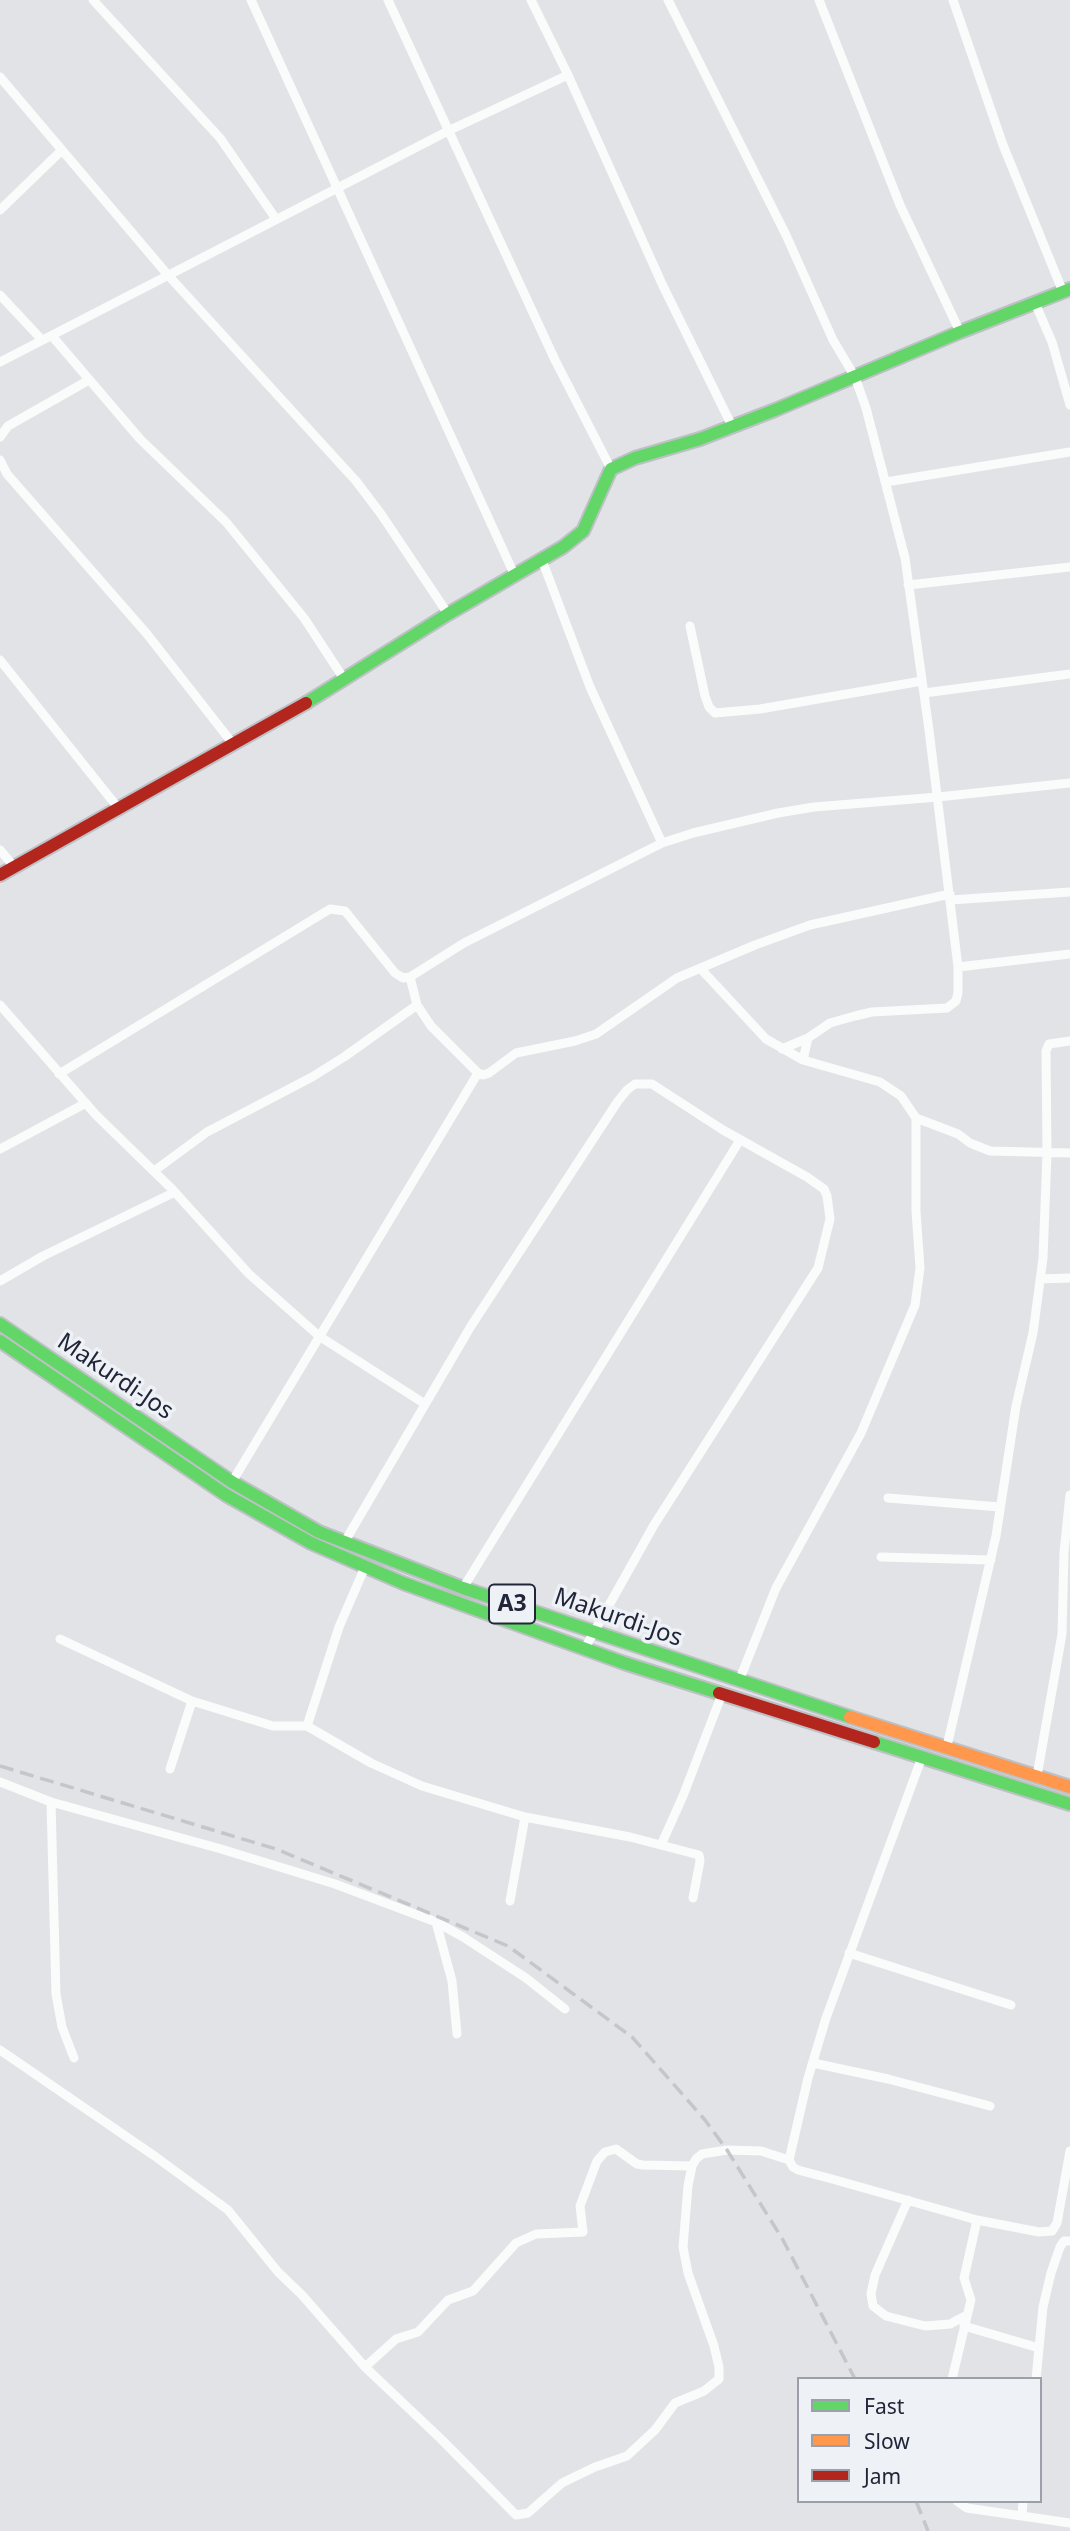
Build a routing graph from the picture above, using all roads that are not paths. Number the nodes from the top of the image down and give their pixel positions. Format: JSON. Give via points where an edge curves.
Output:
{"nodes":[{"id":1,"x":93,"y":0,"type":"edge"},
{"id":2,"x":251,"y":0,"type":"edge"},
{"id":3,"x":387,"y":0,"type":"edge"},
{"id":4,"x":531,"y":0,"type":"edge"},
{"id":5,"x":668,"y":0,"type":"edge"},
{"id":6,"x":818,"y":0,"type":"edge"},
{"id":7,"x":953,"y":0,"type":"edge"},
{"id":8,"x":568,"y":75,"type":"junction"},
{"id":9,"x":0,"y":77,"type":"edge"},
{"id":10,"x":450,"y":130,"type":"junction"},
{"id":11,"x":62,"y":150,"type":"junction"},
{"id":12,"x":337,"y":188,"type":"junction"},
{"id":13,"x":0,"y":210,"type":"edge"},
{"id":14,"x":276,"y":219,"type":"junction"},
{"id":15,"x":167,"y":274,"type":"junction"},
{"id":16,"x":1066,"y":291,"type":"edge"},
{"id":17,"x":0,"y":295,"type":"edge"},
{"id":18,"x":1035,"y":303,"type":"junction"},
{"id":19,"x":960,"y":332,"type":"junction"},
{"id":20,"x":47,"y":338,"type":"junction"},
{"id":21,"x":0,"y":362,"type":"edge"},
{"id":22,"x":855,"y":377,"type":"junction"},
{"id":23,"x":89,"y":380,"type":"junction"},
{"id":24,"x":1070,"y":405,"type":"edge"},
{"id":25,"x":732,"y":426,"type":"junction"},
{"id":26,"x":0,"y":437,"type":"edge"},
{"id":27,"x":1070,"y":452,"type":"edge"},
{"id":28,"x":0,"y":460,"type":"edge"},
{"id":29,"x":611,"y":469,"type":"junction"},
{"id":30,"x":886,"y":482,"type":"junction"},
{"id":31,"x":542,"y":560,"type":"junction"},
{"id":32,"x":1070,"y":567,"type":"edge"},
{"id":33,"x":515,"y":576,"type":"junction"},
{"id":34,"x":908,"y":584,"type":"junction"},
{"id":35,"x":448,"y":614,"type":"junction"},
{"id":36,"x":690,"y":626,"type":"dead end"},
{"id":37,"x":0,"y":660,"type":"edge"},
{"id":38,"x":1070,"y":674,"type":"edge"},
{"id":39,"x":344,"y":679,"type":"junction"},
{"id":40,"x":922,"y":681,"type":"junction"},
{"id":41,"x":923,"y":693,"type":"junction"},
{"id":42,"x":233,"y":744,"type":"junction"},
{"id":43,"x":1070,"y":783,"type":"edge"},
{"id":44,"x":937,"y":797,"type":"junction"},
{"id":45,"x":119,"y":808,"type":"junction"},
{"id":46,"x":662,"y":843,"type":"junction"},
{"id":47,"x":0,"y":850,"type":"edge"},
{"id":48,"x":15,"y":868,"type":"junction"},
{"id":49,"x":0,"y":875,"type":"edge"},
{"id":50,"x":1070,"y":892,"type":"edge"},
{"id":51,"x":950,"y":897,"type":"junction"},
{"id":52,"x":1070,"y":954,"type":"edge"},
{"id":53,"x":958,"y":967,"type":"junction"},
{"id":54,"x":700,"y":968,"type":"junction"},
{"id":55,"x":411,"y":978,"type":"junction"},
{"id":56,"x":417,"y":1005,"type":"junction"},
{"id":57,"x":1,"y":1009,"type":"edge"},
{"id":58,"x":807,"y":1038,"type":"junction"},
{"id":59,"x":1070,"y":1041,"type":"edge"},
{"id":60,"x":782,"y":1049,"type":"junction"},
{"id":61,"x":803,"y":1060,"type":"junction"},
{"id":62,"x":478,"y":1073,"type":"junction"},
{"id":63,"x":59,"y":1074,"type":"junction"},
{"id":64,"x":86,"y":1103,"type":"junction"},
{"id":65,"x":916,"y":1118,"type":"junction"},
{"id":66,"x":740,"y":1140,"type":"junction"},
{"id":67,"x":0,"y":1149,"type":"edge"},
{"id":68,"x":1070,"y":1153,"type":"edge"},
{"id":69,"x":1047,"y":1154,"type":"junction"},
{"id":70,"x":153,"y":1171,"type":"junction"},
{"id":71,"x":175,"y":1192,"type":"junction"},
{"id":72,"x":1070,"y":1278,"type":"edge"},
{"id":73,"x":1040,"y":1279,"type":"junction"},
{"id":74,"x":0,"y":1280,"type":"edge"},
{"id":75,"x":0,"y":1324,"type":"edge"},
{"id":76,"x":319,"y":1336,"type":"junction"},
{"id":77,"x":0,"y":1341,"type":"edge"},
{"id":78,"x":425,"y":1404,"type":"junction"},
{"id":79,"x":232,"y":1482,"type":"junction"},
{"id":80,"x":1070,"y":1494,"type":"edge"},
{"id":81,"x":888,"y":1498,"type":"dead end"},
{"id":82,"x":1000,"y":1507,"type":"junction"},
{"id":83,"x":1068,"y":1529,"type":"edge"},
{"id":84,"x":344,"y":1543,"type":"junction"},
{"id":85,"x":881,"y":1557,"type":"dead end"},
{"id":86,"x":991,"y":1560,"type":"junction"},
{"id":87,"x":365,"y":1567,"type":"junction"},
{"id":88,"x":463,"y":1588,"type":"junction"},
{"id":89,"x":592,"y":1631,"type":"junction"},
{"id":90,"x":60,"y":1639,"type":"dead end"},
{"id":91,"x":585,"y":1648,"type":"junction"},
{"id":92,"x":739,"y":1681,"type":"junction"},
{"id":93,"x":722,"y":1694,"type":"junction"},
{"id":94,"x":192,"y":1701,"type":"junction"},
{"id":95,"x":307,"y":1727,"type":"junction"},
{"id":96,"x":947,"y":1746,"type":"junction"},
{"id":97,"x":922,"y":1757,"type":"junction"},
{"id":98,"x":170,"y":1769,"type":"dead end"},
{"id":99,"x":1037,"y":1776,"type":"junction"},
{"id":100,"x":0,"y":1782,"type":"edge"},
{"id":101,"x":1070,"y":1787,"type":"edge"},
{"id":102,"x":51,"y":1802,"type":"junction"},
{"id":103,"x":1070,"y":1804,"type":"edge"},
{"id":104,"x":526,"y":1816,"type":"junction"},
{"id":105,"x":661,"y":1845,"type":"junction"},
{"id":106,"x":693,"y":1898,"type":"dead end"},
{"id":107,"x":510,"y":1901,"type":"dead end"},
{"id":108,"x":436,"y":1922,"type":"junction"},
{"id":109,"x":849,"y":1953,"type":"junction"},
{"id":110,"x":1011,"y":2005,"type":"dead end"},
{"id":111,"x":565,"y":2009,"type":"dead end"},
{"id":112,"x":457,"y":2034,"type":"dead end"},
{"id":113,"x":0,"y":2050,"type":"edge"},
{"id":114,"x":74,"y":2058,"type":"dead end"},
{"id":115,"x":813,"y":2063,"type":"junction"},
{"id":116,"x":990,"y":2106,"type":"dead end"},
{"id":117,"x":1070,"y":2151,"type":"edge"},
{"id":118,"x":789,"y":2160,"type":"junction"},
{"id":119,"x":692,"y":2166,"type":"junction"},
{"id":120,"x":908,"y":2200,"type":"junction"},
{"id":121,"x":977,"y":2220,"type":"junction"},
{"id":122,"x":1070,"y":2241,"type":"edge"},
{"id":123,"x":963,"y":2321,"type":"junction"},
{"id":124,"x":1039,"y":2348,"type":"junction"},
{"id":125,"x":365,"y":2367,"type":"junction"},
{"id":126,"x":952,"y":2377,"type":"edge"},
{"id":127,"x":1036,"y":2377,"type":"edge"},
{"id":128,"x":960,"y":2503,"type":"edge"},
{"id":129,"x":1023,"y":2503,"type":"edge"},
{"id":130,"x":1022,"y":2516,"type":"junction"},
{"id":131,"x":1070,"y":2523,"type":"edge"}],
"edges":[{"from":1,"to":14,"type":"street","via":[[220,138]]},
{"from":2,"to":12,"type":"street"},
{"from":3,"to":10,"type":"street"},
{"from":4,"to":8,"type":"street"},
{"from":5,"to":22,"type":"street"},
{"from":6,"to":19,"type":"street","via":[[900,205]]},
{"from":7,"to":16,"type":"street","via":[[1003,145]]},
{"from":8,"to":10,"type":"street"},
{"from":8,"to":25,"type":"street"},
{"from":9,"to":11,"type":"street"},
{"from":10,"to":12,"type":"street"},
{"from":10,"to":29,"type":"street","via":[[555,360]]},
{"from":11,"to":13,"type":"street"},
{"from":11,"to":15,"type":"street"},
{"from":12,"to":14,"type":"street"},
{"from":12,"to":33,"type":"street"},
{"from":14,"to":15,"type":"street"},
{"from":15,"to":20,"type":"street"},
{"from":15,"to":35,"type":"street","via":[[356,481]]},
{"from":16,"to":18,"type":"main road"},
{"from":17,"to":20,"type":"street"},
{"from":18,"to":19,"type":"main road"},
{"from":18,"to":24,"type":"street"},
{"from":19,"to":22,"type":"main road"},
{"from":20,"to":21,"type":"street"},
{"from":20,"to":23,"type":"street"},
{"from":22,"to":25,"type":"main road"},
{"from":22,"to":30,"type":"street"},
{"from":23,"to":26,"type":"street","via":[[8,426]]},
{"from":23,"to":39,"type":"street","via":[[140,439],[226,522],[304,618]]},
{"from":25,"to":29,"type":"main road"},
{"from":27,"to":30,"type":"street"},
{"from":28,"to":42,"type":"street"},
{"from":29,"to":31,"type":"main road","via":[[583,531]]},
{"from":30,"to":34,"type":"street"},
{"from":31,"to":33,"type":"main road"},
{"from":31,"to":46,"type":"street","via":[[590,687]]},
{"from":32,"to":34,"type":"street"},
{"from":33,"to":35,"type":"main road"},
{"from":34,"to":40,"type":"street"},
{"from":35,"to":39,"type":"main road"},
{"from":36,"to":40,"type":"street","via":[[705,696],[715,713]]},
{"from":37,"to":45,"type":"street"},
{"from":38,"to":41,"type":"street"},
{"from":39,"to":42,"type":"main road"},
{"from":40,"to":41,"type":"street"},
{"from":41,"to":44,"type":"street"},
{"from":42,"to":45,"type":"main road"},
{"from":43,"to":44,"type":"street"},
{"from":44,"to":46,"type":"street","via":[[778,813]]},
{"from":44,"to":51,"type":"street"},
{"from":45,"to":48,"type":"main road"},
{"from":46,"to":55,"type":"street","via":[[464,943]]},
{"from":47,"to":48,"type":"street"},
{"from":48,"to":49,"type":"main road"},
{"from":50,"to":51,"type":"street"},
{"from":51,"to":53,"type":"street"},
{"from":51,"to":54,"type":"street","via":[[810,925]]},
{"from":52,"to":53,"type":"street"},
{"from":53,"to":58,"type":"street","via":[[958,993],[947,1008],[872,1012],[830,1023]]},
{"from":54,"to":60,"type":"street","via":[[766,1039]]},
{"from":54,"to":62,"type":"street","via":[[677,978],[596,1034],[516,1053],[489,1073]]},
{"from":55,"to":56,"type":"street"},
{"from":55,"to":63,"type":"street","via":[[395,973],[345,911],[330,909]]},
{"from":56,"to":62,"type":"street","via":[[431,1026]]},
{"from":56,"to":70,"type":"street","via":[[344,1057],[207,1132]]},
{"from":57,"to":63,"type":"street"},
{"from":58,"to":60,"type":"street"},
{"from":58,"to":61,"type":"street"},
{"from":59,"to":69,"type":"street","via":[[1049,1044],[1046,1051]]},
{"from":60,"to":61,"type":"street"},
{"from":61,"to":65,"type":"street","via":[[880,1082],[901,1096]]},
{"from":62,"to":76,"type":"street"},
{"from":63,"to":64,"type":"street"},
{"from":64,"to":67,"type":"street"},
{"from":64,"to":70,"type":"street"},
{"from":65,"to":69,"type":"street","via":[[990,1151]]},
{"from":65,"to":92,"type":"street","via":[[920,1268],[915,1305],[861,1433],[776,1588]]},
{"from":66,"to":78,"type":"street","via":[[652,1084],[635,1084],[626,1090]]},
{"from":66,"to":88,"type":"street"},
{"from":66,"to":89,"type":"street","via":[[824,1189],[831,1219],[818,1268]]},
{"from":68,"to":69,"type":"street"},
{"from":69,"to":73,"type":"street"},
{"from":70,"to":71,"type":"street"},
{"from":71,"to":74,"type":"street"},
{"from":71,"to":76,"type":"street","via":[[249,1274]]},
{"from":72,"to":73,"type":"street"},
{"from":73,"to":82,"type":"street"},
{"from":75,"to":79,"type":"main road","name":"Makurdi-Jos","number":"A3"},
{"from":76,"to":78,"type":"street"},
{"from":76,"to":79,"type":"street"},
{"from":77,"to":87,"type":"main road","name":"Makurdi-Jos","number":"A3","via":[[226,1495],[311,1543]]},
{"from":78,"to":84,"type":"street"},
{"from":79,"to":84,"type":"main road","name":"Makurdi-Jos","number":"A3"},
{"from":80,"to":83,"type":"street"},
{"from":81,"to":82,"type":"street"},
{"from":82,"to":86,"type":"street"},
{"from":83,"to":99,"type":"street","via":[[1062,1634]]},
{"from":84,"to":88,"type":"main road","name":"Makurdi-Jos","number":"A3"},
{"from":85,"to":86,"type":"street"},
{"from":86,"to":96,"type":"street"},
{"from":87,"to":91,"type":"main road","name":"Makurdi-Jos","number":"A3"},
{"from":87,"to":95,"type":"street","via":[[339,1627]]},
{"from":88,"to":89,"type":"main road","name":"Makurdi-Jos","number":"A3"},
{"from":89,"to":91,"type":"street"},
{"from":89,"to":92,"type":"main road","name":"Makurdi-Jos","number":"A3"},
{"from":90,"to":94,"type":"street"},
{"from":91,"to":93,"type":"main road","name":"Makurdi-Jos","number":"A3"},
{"from":92,"to":96,"type":"main road","name":"Makurdi-Jos","number":"A3"},
{"from":93,"to":97,"type":"main road","name":"Makurdi-Jos","number":"A3"},
{"from":93,"to":105,"type":"street"},
{"from":94,"to":95,"type":"street","via":[[273,1726]]},
{"from":94,"to":98,"type":"street"},
{"from":95,"to":104,"type":"street","via":[[422,1786]]},
{"from":96,"to":99,"type":"main road","name":"Makurdi-Jos","number":"A3"},
{"from":97,"to":103,"type":"main road","name":"Makurdi-Jos","number":"A3"},
{"from":97,"to":109,"type":"street"},
{"from":99,"to":101,"type":"main road","name":"Makurdi-Jos","number":"A3"},
{"from":100,"to":102,"type":"street"},
{"from":102,"to":108,"type":"street","via":[[312,1877]]},
{"from":102,"to":114,"type":"street","via":[[56,1994]]},
{"from":104,"to":105,"type":"street"},
{"from":104,"to":107,"type":"street"},
{"from":105,"to":106,"type":"street","via":[[700,1857]]},
{"from":108,"to":111,"type":"street","via":[[526,1978]]},
{"from":108,"to":112,"type":"street","via":[[452,1981]]},
{"from":109,"to":110,"type":"street"},
{"from":109,"to":115,"type":"street"},
{"from":113,"to":125,"type":"street","via":[[228,2210]]},
{"from":115,"to":116,"type":"street"},
{"from":115,"to":118,"type":"street"},
{"from":117,"to":121,"type":"street","via":[[1052,2231],[1025,2231]]},
{"from":118,"to":119,"type":"street","via":[[761,2151],[727,2150],[702,2154]]},
{"from":118,"to":120,"type":"street","via":[[798,2169]]},
{"from":119,"to":125,"type":"street","via":[[643,2165],[616,2149],[605,2152],[580,2206],[583,2232],[536,2235],[516,2243],[473,2291],[449,2300],[418,2332],[396,2339]]},
{"from":119,"to":125,"type":"street","via":[[683,2247],[720,2376],[704,2391],[675,2403],[627,2456],[562,2483],[528,2514],[516,2515]]},
{"from":120,"to":121,"type":"street"},
{"from":120,"to":123,"type":"street","via":[[875,2275],[870,2294],[873,2306],[886,2316],[925,2326]]},
{"from":121,"to":123,"type":"street","via":[[964,2278],[971,2300]]},
{"from":122,"to":124,"type":"street","via":[[1064,2241],[1055,2261]]},
{"from":123,"to":124,"type":"street"},
{"from":123,"to":126,"type":"street"},
{"from":124,"to":127,"type":"street"},
{"from":128,"to":130,"type":"street"},
{"from":129,"to":130,"type":"street"},
{"from":130,"to":131,"type":"street"}]}
